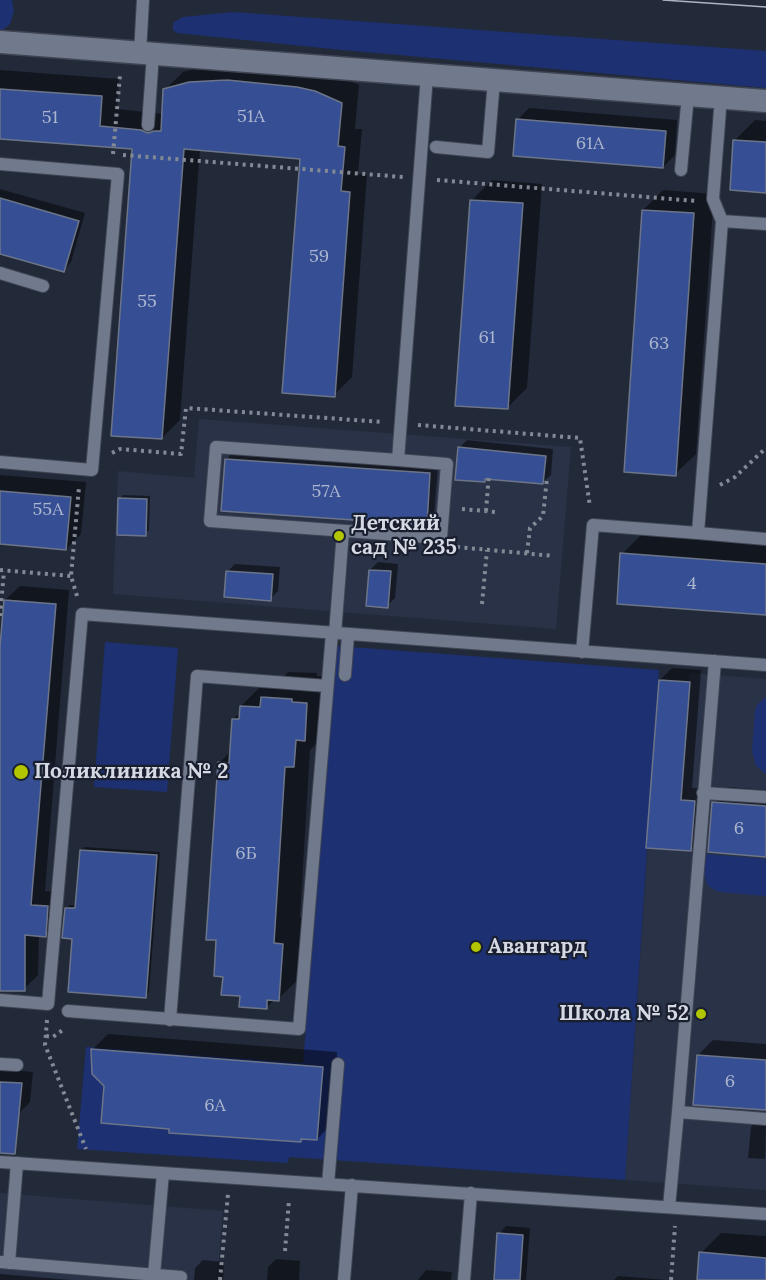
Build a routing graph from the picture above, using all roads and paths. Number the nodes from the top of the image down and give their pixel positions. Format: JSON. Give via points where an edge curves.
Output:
{"nodes":[{"id":1,"x":143,"y":0,"type":"edge"},
{"id":2,"x":0,"y":42,"type":"edge"},
{"id":3,"x":146,"y":53,"type":"junction"},
{"id":4,"x":120,"y":66,"type":"dead end"},
{"id":5,"x":427,"y":75,"type":"junction"},
{"id":6,"x":494,"y":80,"type":"junction"},
{"id":7,"x":688,"y":95,"type":"junction"},
{"id":8,"x":721,"y":98,"type":"junction"},
{"id":9,"x":766,"y":101,"type":"edge"},
{"id":10,"x":148,"y":125,"type":"dead end"},
{"id":11,"x":436,"y":147,"type":"dead end"},
{"id":12,"x":114,"y":154,"type":"junction"},
{"id":13,"x":0,"y":164,"type":"edge"},
{"id":14,"x":681,"y":170,"type":"dead end"},
{"id":15,"x":112,"y":173,"type":"junction"},
{"id":16,"x":419,"y":179,"type":"junction"},
{"id":17,"x":714,"y":203,"type":"junction"},
{"id":18,"x":722,"y":221,"type":"junction"},
{"id":19,"x":766,"y":224,"type":"edge"},
{"id":20,"x":0,"y":273,"type":"edge"},
{"id":21,"x":44,"y":286,"type":"dead end"},
{"id":22,"x":401,"y":423,"type":"junction"},
{"id":23,"x":766,"y":448,"type":"edge"},
{"id":24,"x":398,"y":460,"type":"junction"},
{"id":25,"x":0,"y":462,"type":"edge"},
{"id":26,"x":81,"y":468,"type":"junction"},
{"id":27,"x":489,"y":474,"type":"dead end"},
{"id":28,"x":547,"y":478,"type":"dead end"},
{"id":29,"x":701,"y":495,"type":"junction"},
{"id":30,"x":444,"y":507,"type":"junction"},
{"id":31,"x":486,"y":511,"type":"junction"},
{"id":32,"x":496,"y":512,"type":"dead end"},
{"id":33,"x":592,"y":525,"type":"junction"},
{"id":34,"x":343,"y":531,"type":"junction"},
{"id":35,"x":698,"y":533,"type":"junction"},
{"id":36,"x":441,"y":538,"type":"junction"},
{"id":37,"x":766,"y":539,"type":"edge"},
{"id":38,"x":487,"y":550,"type":"junction"},
{"id":39,"x":527,"y":553,"type":"junction"},
{"id":40,"x":554,"y":556,"type":"dead end"},
{"id":41,"x":2,"y":570,"type":"edge"},
{"id":42,"x":71,"y":576,"type":"junction"},
{"id":43,"x":0,"y":577,"type":"edge"},
{"id":44,"x":482,"y":604,"type":"dead end"},
{"id":45,"x":82,"y":614,"type":"junction"},
{"id":46,"x":0,"y":616,"type":"edge"},
{"id":47,"x":333,"y":634,"type":"junction"},
{"id":48,"x":348,"y":635,"type":"junction"},
{"id":49,"x":582,"y":652,"type":"junction"},
{"id":50,"x":715,"y":662,"type":"junction"},
{"id":51,"x":766,"y":665,"type":"edge"},
{"id":52,"x":345,"y":675,"type":"dead end"},
{"id":53,"x":327,"y":687,"type":"junction"},
{"id":54,"x":704,"y":793,"type":"junction"},
{"id":55,"x":766,"y":797,"type":"edge"},
{"id":56,"x":0,"y":1000,"type":"edge"},
{"id":57,"x":68,"y":1011,"type":"dead end"},
{"id":58,"x":170,"y":1020,"type":"junction"},
{"id":59,"x":45,"y":1045,"type":"dead end"},
{"id":60,"x":0,"y":1064,"type":"edge"},
{"id":61,"x":338,"y":1064,"type":"dead end"},
{"id":62,"x":17,"y":1065,"type":"dead end"},
{"id":63,"x":678,"y":1112,"type":"junction"},
{"id":64,"x":766,"y":1119,"type":"edge"},
{"id":65,"x":0,"y":1162,"type":"edge"},
{"id":66,"x":17,"y":1163,"type":"junction"},
{"id":67,"x":85,"y":1168,"type":"junction"},
{"id":68,"x":163,"y":1173,"type":"junction"},
{"id":69,"x":230,"y":1177,"type":"junction"},
{"id":70,"x":290,"y":1181,"type":"junction"},
{"id":71,"x":328,"y":1184,"type":"junction"},
{"id":72,"x":352,"y":1185,"type":"junction"},
{"id":73,"x":471,"y":1193,"type":"junction"},
{"id":74,"x":673,"y":1207,"type":"junction"},
{"id":75,"x":766,"y":1214,"type":"edge"},
{"id":76,"x":285,"y":1251,"type":"dead end"},
{"id":77,"x":4,"y":1263,"type":"edge"},
{"id":78,"x":154,"y":1275,"type":"junction"},
{"id":79,"x":110,"y":1276,"type":"edge"},
{"id":80,"x":181,"y":1277,"type":"dead end"},
{"id":81,"x":220,"y":1280,"type":"edge"},
{"id":82,"x":344,"y":1280,"type":"edge"},
{"id":83,"x":464,"y":1280,"type":"edge"},
{"id":84,"x":671,"y":1280,"type":"edge"}],
"edges":[{"from":1,"to":3,"type":"lane"},
{"from":2,"to":3,"type":"street"},
{"from":3,"to":5,"type":"street"},
{"from":3,"to":10,"type":"lane"},
{"from":4,"to":12,"type":"path"},
{"from":5,"to":6,"type":"street"},
{"from":5,"to":16,"type":"lane"},
{"from":6,"to":7,"type":"street"},
{"from":6,"to":11,"type":"lane","via":[[488,152]]},
{"from":7,"to":8,"type":"street"},
{"from":7,"to":14,"type":"lane"},
{"from":8,"to":9,"type":"street"},
{"from":8,"to":17,"type":"lane"},
{"from":12,"to":15,"type":"path"},
{"from":12,"to":16,"type":"path"},
{"from":13,"to":15,"type":"lane"},
{"from":15,"to":26,"type":"lane","via":[[118,174],[92,470]]},
{"from":16,"to":17,"type":"path"},
{"from":16,"to":22,"type":"lane"},
{"from":17,"to":18,"type":"lane"},
{"from":18,"to":19,"type":"lane"},
{"from":18,"to":29,"type":"lane"},
{"from":20,"to":21,"type":"lane"},
{"from":22,"to":24,"type":"lane"},
{"from":22,"to":33,"type":"path","via":[[580,438]]},
{"from":23,"to":29,"type":"path","via":[[735,477]]},
{"from":24,"to":30,"type":"lane","via":[[447,464]]},
{"from":24,"to":34,"type":"lane","via":[[216,447],[210,521]]},
{"from":25,"to":26,"type":"lane"},
{"from":26,"to":42,"type":"path"},
{"from":27,"to":31,"type":"path"},
{"from":28,"to":39,"type":"path","via":[[543,516],[530,528]]},
{"from":29,"to":35,"type":"lane"},
{"from":30,"to":31,"type":"path"},
{"from":30,"to":36,"type":"lane"},
{"from":31,"to":32,"type":"path"},
{"from":33,"to":35,"type":"lane"},
{"from":33,"to":49,"type":"lane"},
{"from":34,"to":36,"type":"lane"},
{"from":34,"to":47,"type":"lane"},
{"from":35,"to":37,"type":"lane"},
{"from":36,"to":38,"type":"path","via":[[448,546]]},
{"from":38,"to":39,"type":"path"},
{"from":38,"to":44,"type":"path"},
{"from":39,"to":40,"type":"path"},
{"from":41,"to":42,"type":"path"},
{"from":41,"to":43,"type":"path"},
{"from":41,"to":46,"type":"path"},
{"from":42,"to":45,"type":"path"},
{"from":45,"to":47,"type":"lane"},
{"from":45,"to":56,"type":"lane","via":[[48,1004]]},
{"from":47,"to":48,"type":"lane"},
{"from":47,"to":53,"type":"lane"},
{"from":48,"to":49,"type":"lane"},
{"from":48,"to":52,"type":"lane"},
{"from":49,"to":50,"type":"lane"},
{"from":50,"to":51,"type":"lane"},
{"from":50,"to":54,"type":"lane"},
{"from":53,"to":58,"type":"lane","via":[[299,1029]]},
{"from":53,"to":58,"type":"lane","via":[[197,676]]},
{"from":54,"to":55,"type":"lane"},
{"from":54,"to":63,"type":"lane"},
{"from":57,"to":58,"type":"lane"},
{"from":59,"to":67,"type":"path","via":[[87,1150]]},
{"from":60,"to":62,"type":"lane"},
{"from":61,"to":71,"type":"lane"},
{"from":63,"to":64,"type":"lane"},
{"from":63,"to":74,"type":"lane"},
{"from":65,"to":66,"type":"lane"},
{"from":66,"to":67,"type":"lane"},
{"from":66,"to":77,"type":"lane"},
{"from":67,"to":68,"type":"lane"},
{"from":68,"to":69,"type":"lane"},
{"from":68,"to":78,"type":"lane"},
{"from":69,"to":70,"type":"lane"},
{"from":69,"to":81,"type":"path"},
{"from":70,"to":71,"type":"lane"},
{"from":70,"to":76,"type":"path"},
{"from":71,"to":72,"type":"lane"},
{"from":72,"to":73,"type":"lane"},
{"from":72,"to":82,"type":"lane"},
{"from":73,"to":74,"type":"lane"},
{"from":73,"to":83,"type":"lane"},
{"from":74,"to":75,"type":"lane"},
{"from":74,"to":84,"type":"path"},
{"from":77,"to":79,"type":"lane"},
{"from":78,"to":79,"type":"lane"},
{"from":78,"to":80,"type":"lane"}]}
